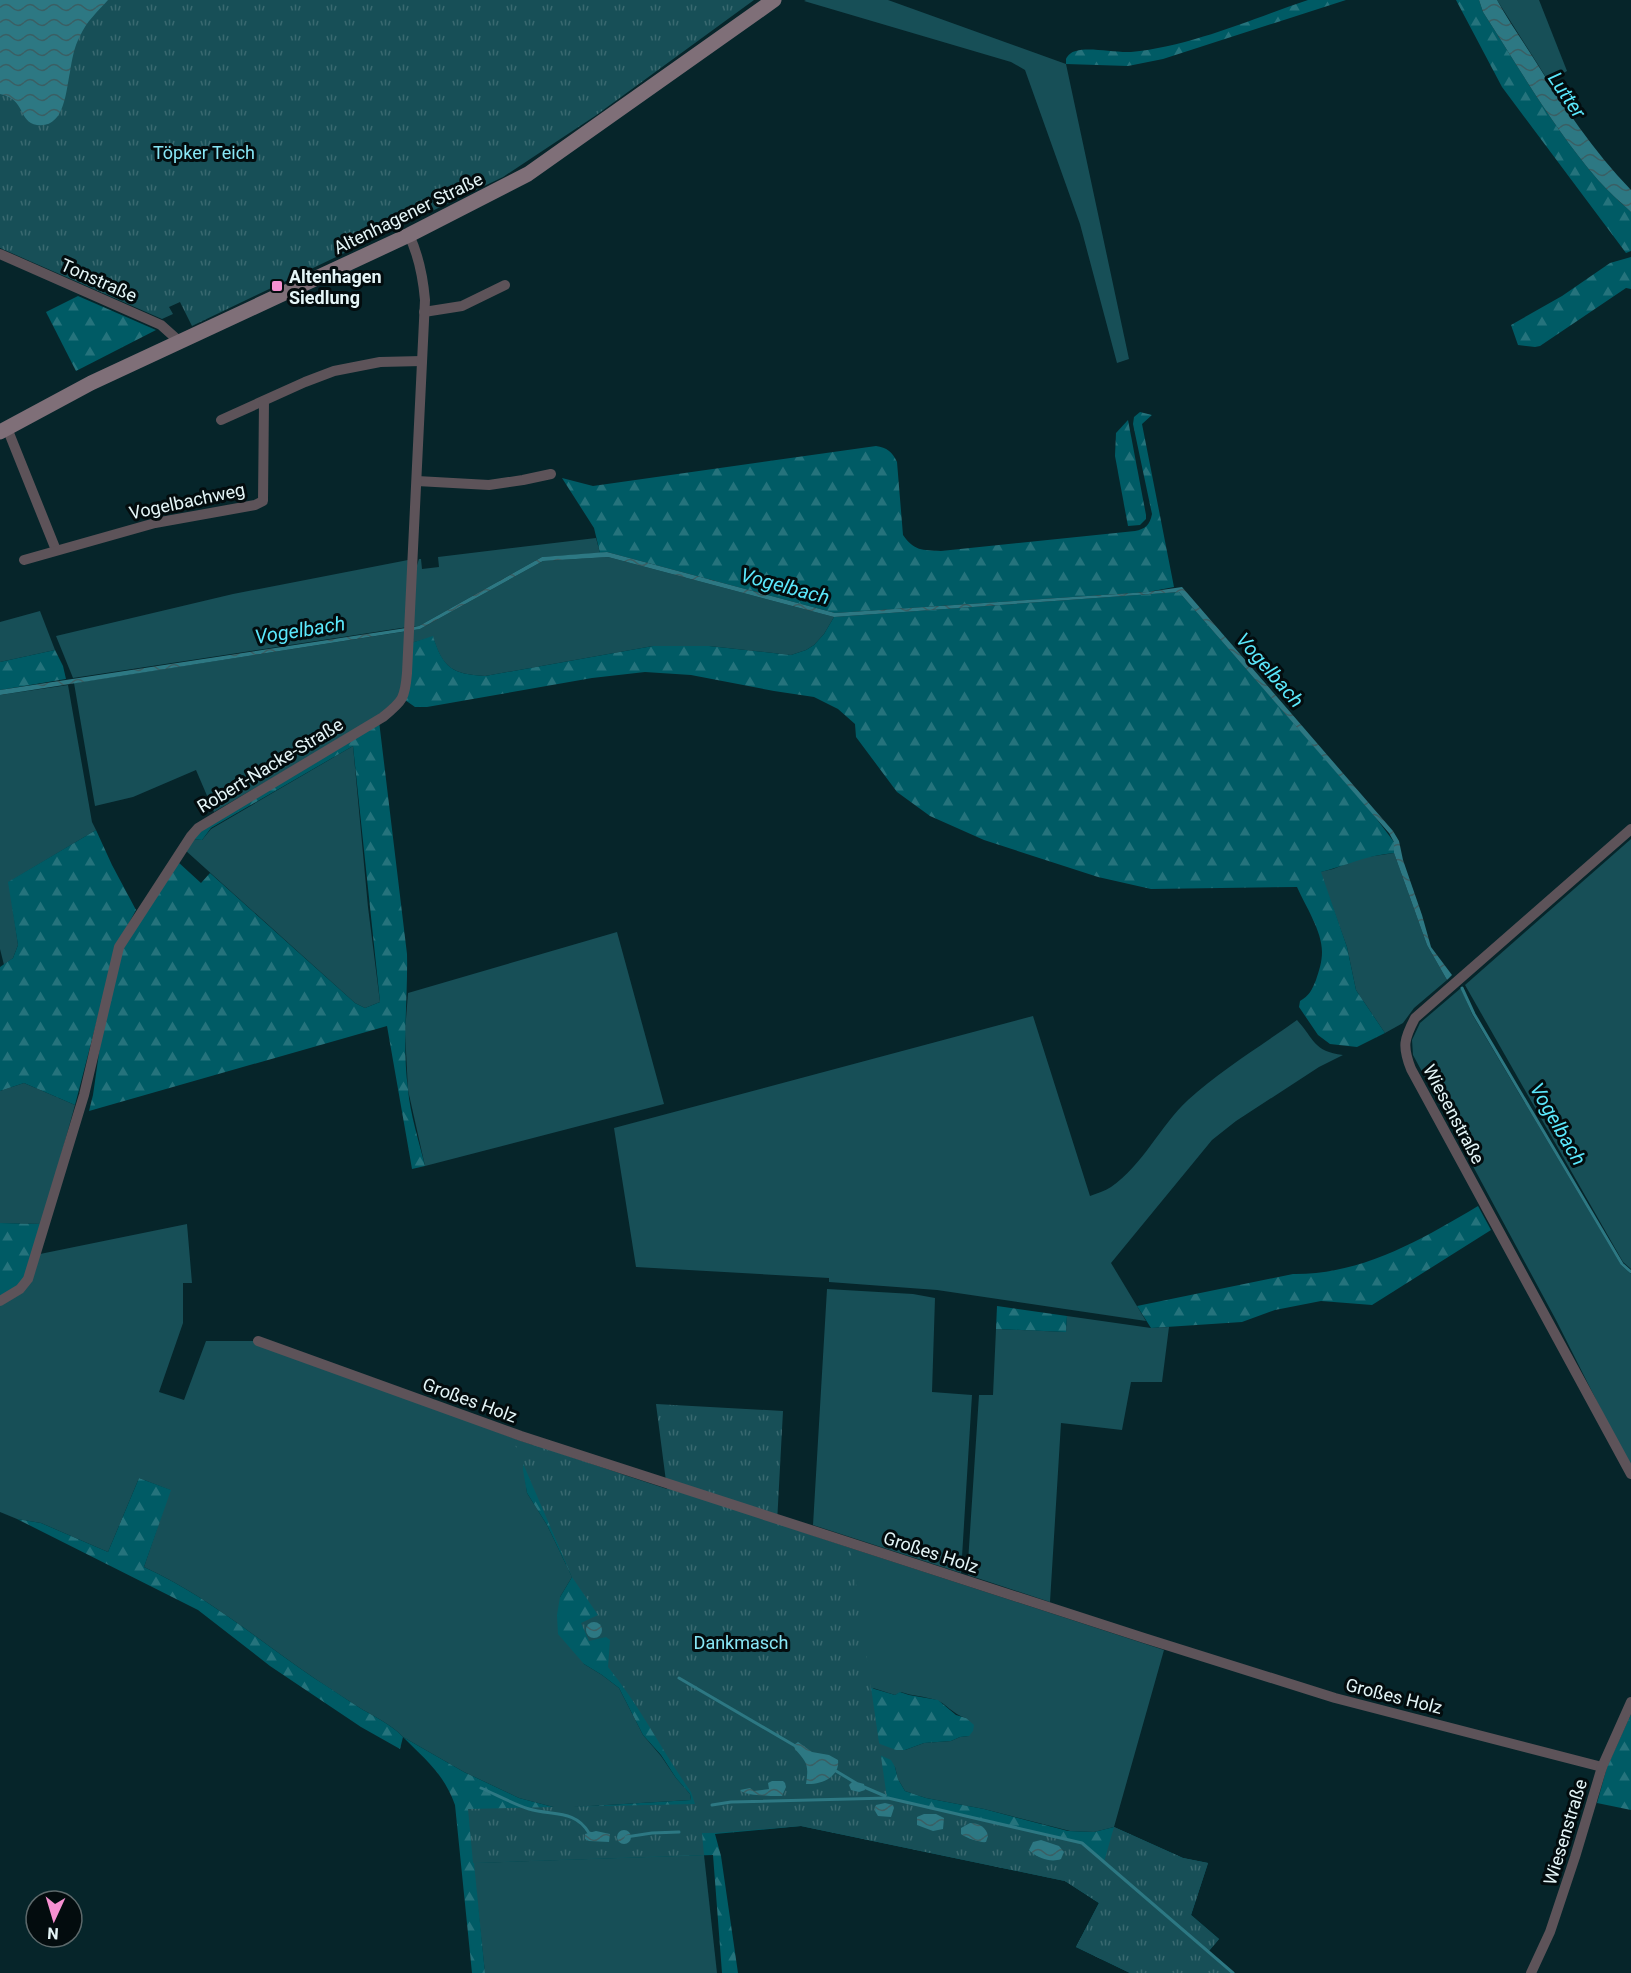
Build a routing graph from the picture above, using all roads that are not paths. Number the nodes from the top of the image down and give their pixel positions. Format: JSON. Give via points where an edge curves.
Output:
{"nodes":[{"id":1,"x":774,"y":0,"type":"edge"},
{"id":2,"x":409,"y":236,"type":"junction"},
{"id":3,"x":0,"y":254,"type":"edge"},
{"id":4,"x":505,"y":285,"type":"dead end"},
{"id":5,"x":424,"y":312,"type":"junction"},
{"id":6,"x":180,"y":342,"type":"junction"},
{"id":7,"x":422,"y":361,"type":"junction"},
{"id":8,"x":264,"y":401,"type":"junction"},
{"id":9,"x":221,"y":420,"type":"dead end"},
{"id":10,"x":4,"y":430,"type":"edge"},
{"id":11,"x":551,"y":474,"type":"dead end"},
{"id":12,"x":417,"y":482,"type":"junction"},
{"id":13,"x":56,"y":550,"type":"junction"},
{"id":14,"x":24,"y":560,"type":"dead end"},
{"id":15,"x":1631,"y":829,"type":"edge"},
{"id":16,"x":0,"y":1301,"type":"edge"},
{"id":17,"x":258,"y":1341,"type":"dead end"},
{"id":18,"x":1631,"y":1474,"type":"edge"},
{"id":19,"x":1631,"y":1702,"type":"edge"},
{"id":20,"x":1602,"y":1767,"type":"junction"},
{"id":21,"x":1531,"y":1973,"type":"edge"}],
"edges":[{"from":1,"to":2,"type":"main road","name":"Altenhagener Straße","via":[[528,174]]},
{"from":2,"to":5,"type":"street","name":"Robert-Nacke-Straße","via":[[423,281]]},
{"from":2,"to":6,"type":"main road","name":"Altenhagener Straße"},
{"from":3,"to":6,"type":"street","name":"Tonstraße","via":[[161,325]]},
{"from":4,"to":5,"type":"street","via":[[462,306]]},
{"from":5,"to":7,"type":"street","name":"Robert-Nacke-Straße"},
{"from":6,"to":10,"type":"main road","name":"Altenhagener Straße"},
{"from":7,"to":8,"type":"street","via":[[348,367]]},
{"from":7,"to":12,"type":"street","name":"Robert-Nacke-Straße"},
{"from":8,"to":9,"type":"street"},
{"from":8,"to":13,"type":"street","name":"Vogelbachweg","via":[[263,501],[155,523]]},
{"from":10,"to":13,"type":"street"},
{"from":11,"to":12,"type":"street","via":[[489,485]]},
{"from":12,"to":16,"type":"street","name":"Robert-Nacke-Straße","via":[[403,698],[383,717],[198,828],[119,947],[84,1095],[28,1279]]},
{"from":13,"to":14,"type":"street","name":"Vogelbachweg"},
{"from":15,"to":18,"type":"street","name":"Wiesenstraße","via":[[1415,1018],[1404,1038],[1411,1069]]},
{"from":17,"to":20,"type":"street","name":"Großes Holz","via":[[521,1436],[1155,1641],[1335,1698]]},
{"from":19,"to":20,"type":"street","name":"Wiesenstraße"},
{"from":20,"to":21,"type":"street","name":"Wiesenstraße","via":[[1550,1932]]}]}
